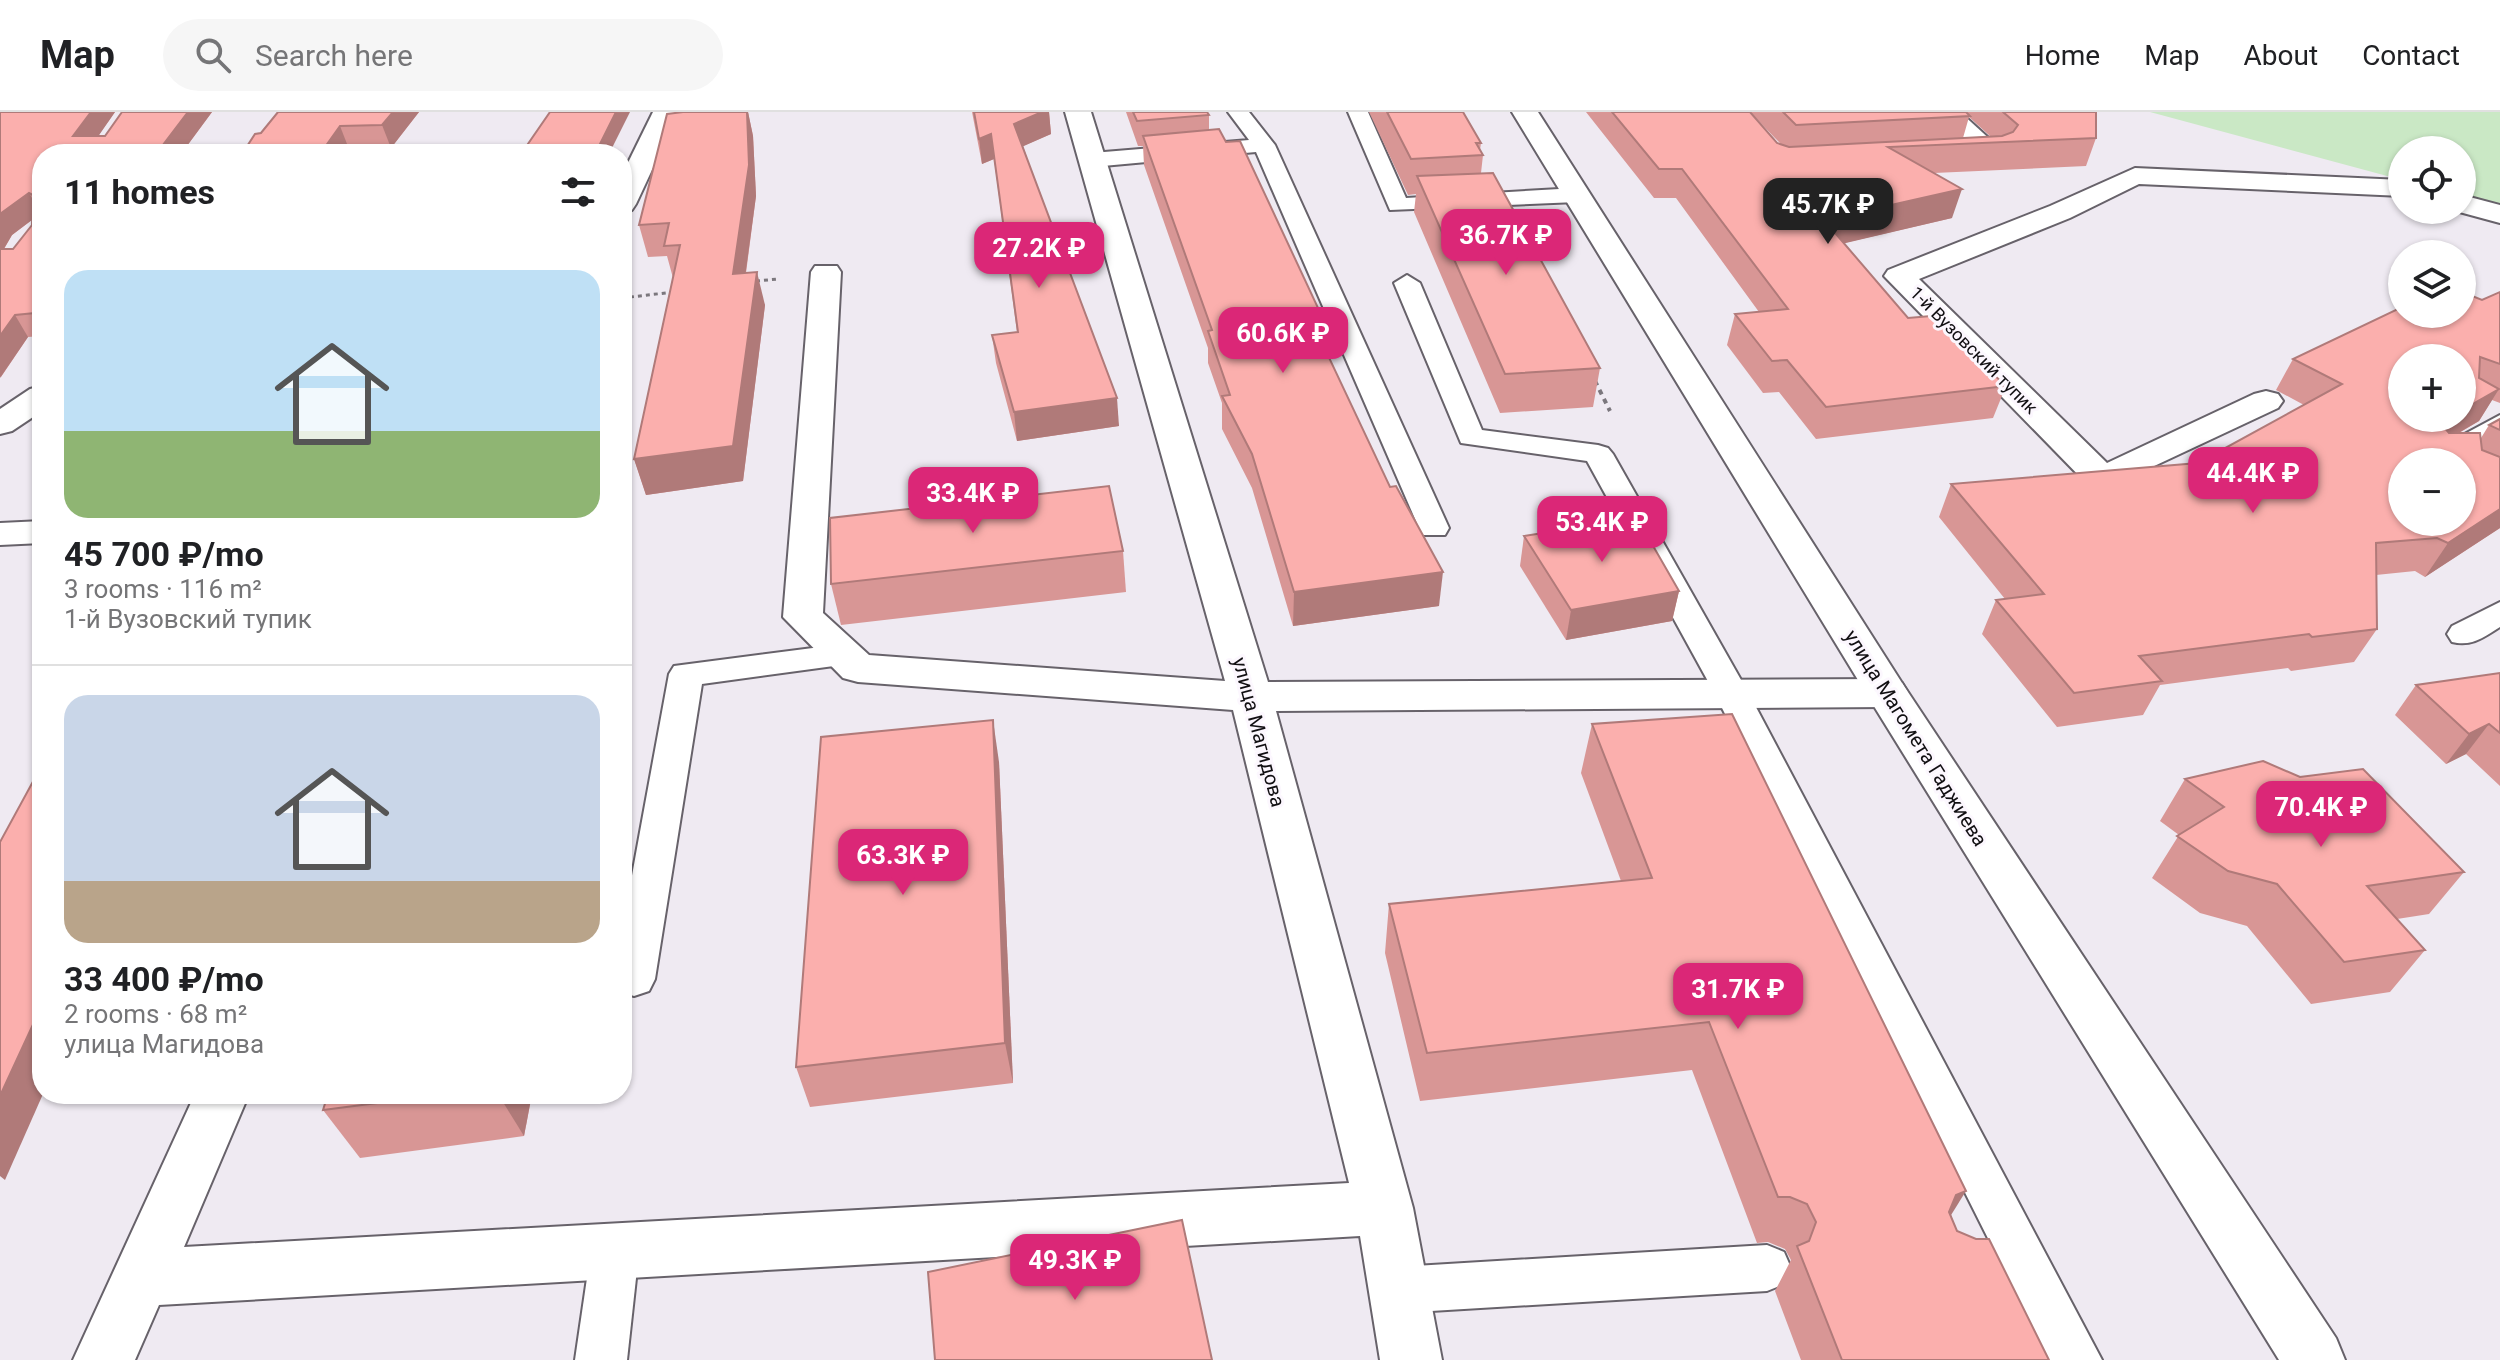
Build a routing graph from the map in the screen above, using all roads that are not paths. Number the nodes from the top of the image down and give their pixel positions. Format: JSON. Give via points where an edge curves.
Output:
{"nodes":[{"id":1,"x":666,"y":112,"type":"edge"},
{"id":2,"x":1078,"y":112,"type":"edge"},
{"id":3,"x":1238,"y":112,"type":"edge"},
{"id":4,"x":1358,"y":112,"type":"edge"},
{"id":5,"x":1518,"y":112,"type":"edge"},
{"id":6,"x":1525,"y":112,"type":"edge"},
{"id":7,"x":1944,"y":112,"type":"edge"},
{"id":8,"x":1264,"y":145,"type":"junction"},
{"id":9,"x":1947,"y":156,"type":"edge"},
{"id":10,"x":1092,"y":160,"type":"junction"},
{"id":11,"x":632,"y":183,"type":"edge"},
{"id":12,"x":2388,"y":187,"type":"edge"},
{"id":13,"x":1573,"y":195,"type":"junction"},
{"id":14,"x":2476,"y":208,"type":"edge"},
{"id":15,"x":2500,"y":214,"type":"edge"},
{"id":16,"x":826,"y":272,"type":"road end"},
{"id":17,"x":1407,"y":283,"type":"dead end"},
{"id":18,"x":2266,"y":401,"type":"dead end"},
{"id":19,"x":32,"y":403,"type":"edge"},
{"id":20,"x":0,"y":424,"type":"edge"},
{"id":21,"x":2500,"y":424,"type":"edge"},
{"id":22,"x":2458,"y":448,"type":"edge"},
{"id":23,"x":1434,"y":528,"type":"dead end"},
{"id":24,"x":32,"y":532,"type":"edge"},
{"id":25,"x":0,"y":534,"type":"edge"},
{"id":26,"x":2500,"y":613,"type":"edge"},
{"id":27,"x":2464,"y":634,"type":"dead end"},
{"id":28,"x":844,"y":655,"type":"junction"},
{"id":29,"x":1879,"y":693,"type":"junction"},
{"id":30,"x":1732,"y":694,"type":"junction"},
{"id":31,"x":1251,"y":697,"type":"junction"},
{"id":32,"x":634,"y":979,"type":"dead end"},
{"id":33,"x":218,"y":1104,"type":"edge"},
{"id":34,"x":1384,"y":1208,"type":"junction"},
{"id":35,"x":615,"y":1251,"type":"junction"},
{"id":36,"x":1767,"y":1268,"type":"dead end"},
{"id":37,"x":141,"y":1278,"type":"junction"},
{"id":38,"x":1398,"y":1290,"type":"junction"},
{"id":39,"x":104,"y":1360,"type":"edge"},
{"id":40,"x":601,"y":1360,"type":"edge"},
{"id":41,"x":1411,"y":1360,"type":"edge"},
{"id":42,"x":2076,"y":1360,"type":"edge"},
{"id":43,"x":2286,"y":1360,"type":"edge"},
{"id":44,"x":2314,"y":1360,"type":"edge"}],
"edges":[{"from":1,"to":11,"type":"street"},
{"from":2,"to":10,"type":"street","name":"улица Магидова"},
{"from":3,"to":8,"type":"lane"},
{"from":4,"to":13,"type":"lane","via":[[1398,205]]},
{"from":5,"to":13,"type":"street","name":"улица Магомета Гаджиева"},
{"from":6,"to":13,"type":"street","name":"улица Магомета Гаджиева"},
{"from":7,"to":9,"type":"street","via":[[1992,153]]},
{"from":8,"to":10,"type":"lane"},
{"from":8,"to":23,"type":"lane"},
{"from":10,"to":31,"type":"street","name":"улица Магидова"},
{"from":12,"to":18,"type":"street","name":"1-й Вузовский тупик","via":[[2135,176],[1899,276],[2103,479]]},
{"from":13,"to":29,"type":"street","name":"улица Магомета Гаджиева"},
{"from":14,"to":15,"type":"street"},
{"from":16,"to":28,"type":"street","via":[[803,617]]},
{"from":17,"to":30,"type":"lane","via":[[1471,437],[1598,454]]},
{"from":19,"to":20,"type":"street"},
{"from":21,"to":22,"type":"lane"},
{"from":24,"to":25,"type":"street"},
{"from":26,"to":27,"type":"lane"},
{"from":28,"to":31,"type":"street","via":[[858,668]]},
{"from":28,"to":32,"type":"lane","via":[[686,674]]},
{"from":29,"to":30,"type":"street"},
{"from":29,"to":43,"type":"street","name":"улица Магомета Гаджиева"},
{"from":29,"to":44,"type":"street","name":"улица Магомета Гаджиева"},
{"from":30,"to":31,"type":"street"},
{"from":30,"to":42,"type":"lane","via":[[1999,1254]]},
{"from":31,"to":34,"type":"street","name":"улица Магидова"},
{"from":33,"to":37,"type":"street"},
{"from":34,"to":35,"type":"street"},
{"from":34,"to":38,"type":"street","name":"улица Магидова"},
{"from":35,"to":37,"type":"street"},
{"from":35,"to":40,"type":"lane"},
{"from":36,"to":38,"type":"lane"},
{"from":37,"to":39,"type":"street"},
{"from":38,"to":41,"type":"street","name":"улица Магидова"}]}
